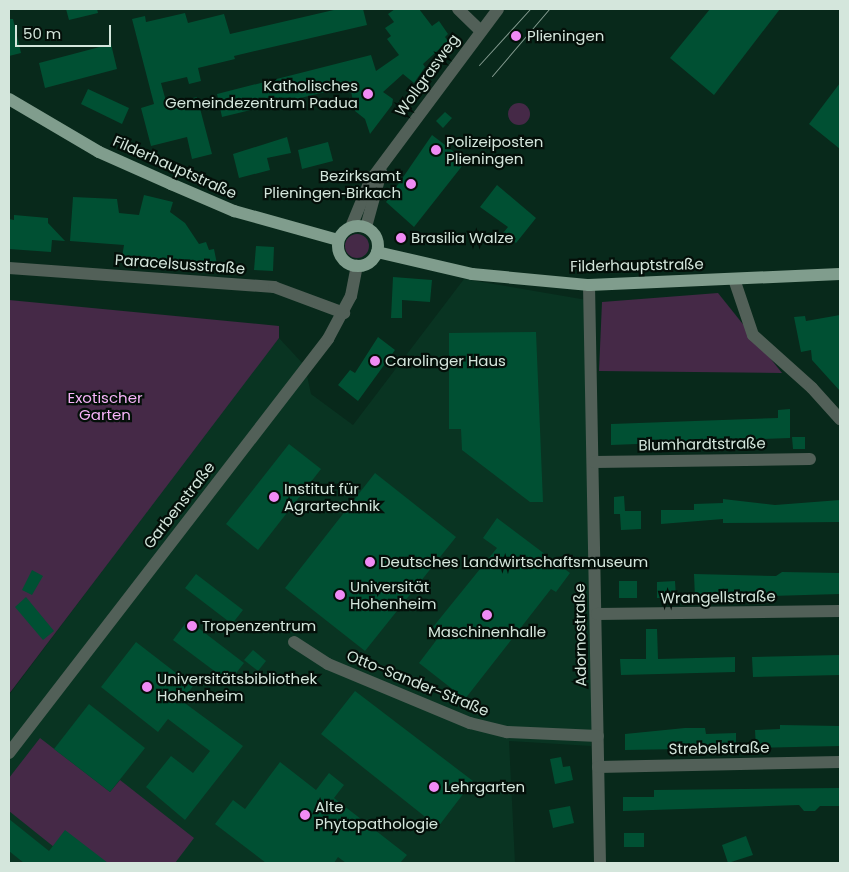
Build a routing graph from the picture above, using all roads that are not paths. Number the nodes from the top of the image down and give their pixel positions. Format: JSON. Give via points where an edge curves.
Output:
{"nodes":[{"id":1,"x":458,"y":9,"type":"edge"},
{"id":2,"x":498,"y":9,"type":"edge"},
{"id":3,"x":480,"y":30,"type":"junction"},
{"id":4,"x":9,"y":99,"type":"edge"},
{"id":5,"x":385,"y":162,"type":"junction"},
{"id":6,"x":351,"y":227,"type":"junction"},
{"id":7,"x":366,"y":227,"type":"junction"},
{"id":8,"x":338,"y":240,"type":"junction"},
{"id":9,"x":377,"y":252,"type":"junction"},
{"id":10,"x":357,"y":266,"type":"junction"},
{"id":11,"x":9,"y":268,"type":"edge"},
{"id":12,"x":840,"y":274,"type":"edge"},
{"id":13,"x":734,"y":279,"type":"junction"},
{"id":14,"x":589,"y":285,"type":"junction"},
{"id":15,"x":344,"y":313,"type":"junction"},
{"id":16,"x":840,"y":419,"type":"edge"},
{"id":17,"x":810,"y":459,"type":"dead end"},
{"id":18,"x":594,"y":462,"type":"junction"},
{"id":19,"x":840,"y":611,"type":"edge"},
{"id":20,"x":597,"y":614,"type":"junction"},
{"id":21,"x":294,"y":642,"type":"dead end"},
{"id":22,"x":598,"y":736,"type":"junction"},
{"id":23,"x":9,"y":753,"type":"edge"},
{"id":24,"x":840,"y":762,"type":"edge"},
{"id":25,"x":598,"y":767,"type":"junction"},
{"id":26,"x":600,"y":863,"type":"edge"}],
"edges":[{"from":1,"to":3,"type":"street"},
{"from":2,"to":3,"type":"street","name":"Wollgrasweg"},
{"from":3,"to":5,"type":"street","name":"Wollgrasweg"},
{"from":4,"to":8,"type":"main road","name":"Filderhauptstraße","via":[[99,152],[234,212]]},
{"from":5,"to":6,"type":"street","name":"Wollgrasweg","via":[[359,200]]},
{"from":5,"to":7,"type":"street","name":"Wollgrasweg"},
{"from":6,"to":7,"type":"main road"},
{"from":6,"to":8,"type":"main road"},
{"from":7,"to":9,"type":"main road","via":[[378,240]]},
{"from":8,"to":10,"type":"main road","via":[[344,260]]},
{"from":9,"to":10,"type":"main road","via":[[370,262]]},
{"from":9,"to":14,"type":"main road","name":"Filderhauptstraße","via":[[472,274]]},
{"from":10,"to":15,"type":"street","name":"Garbenstraße"},
{"from":11,"to":15,"type":"street","name":"Paracelsusstraße","via":[[274,287]]},
{"from":12,"to":13,"type":"main road","name":"Filderhauptstraße"},
{"from":13,"to":14,"type":"main road","name":"Filderhauptstraße"},
{"from":13,"to":16,"type":"street","via":[[753,335],[807,383]]},
{"from":14,"to":18,"type":"street","name":"Adornostraße"},
{"from":15,"to":23,"type":"street","name":"Garbenstraße","via":[[328,339]]},
{"from":17,"to":18,"type":"street","name":"Blumhardtstraße"},
{"from":18,"to":20,"type":"street","name":"Adornostraße"},
{"from":19,"to":20,"type":"street","name":"Wrangellstraße"},
{"from":20,"to":22,"type":"street","name":"Adornostraße"},
{"from":21,"to":22,"type":"street","name":"Otto-Sander-Straße","via":[[328,664],[470,724],[507,732]]},
{"from":22,"to":25,"type":"street","name":"Adornostraße"},
{"from":24,"to":25,"type":"street","name":"Strebelstraße"},
{"from":25,"to":26,"type":"street","name":"Adornostraße"}]}
